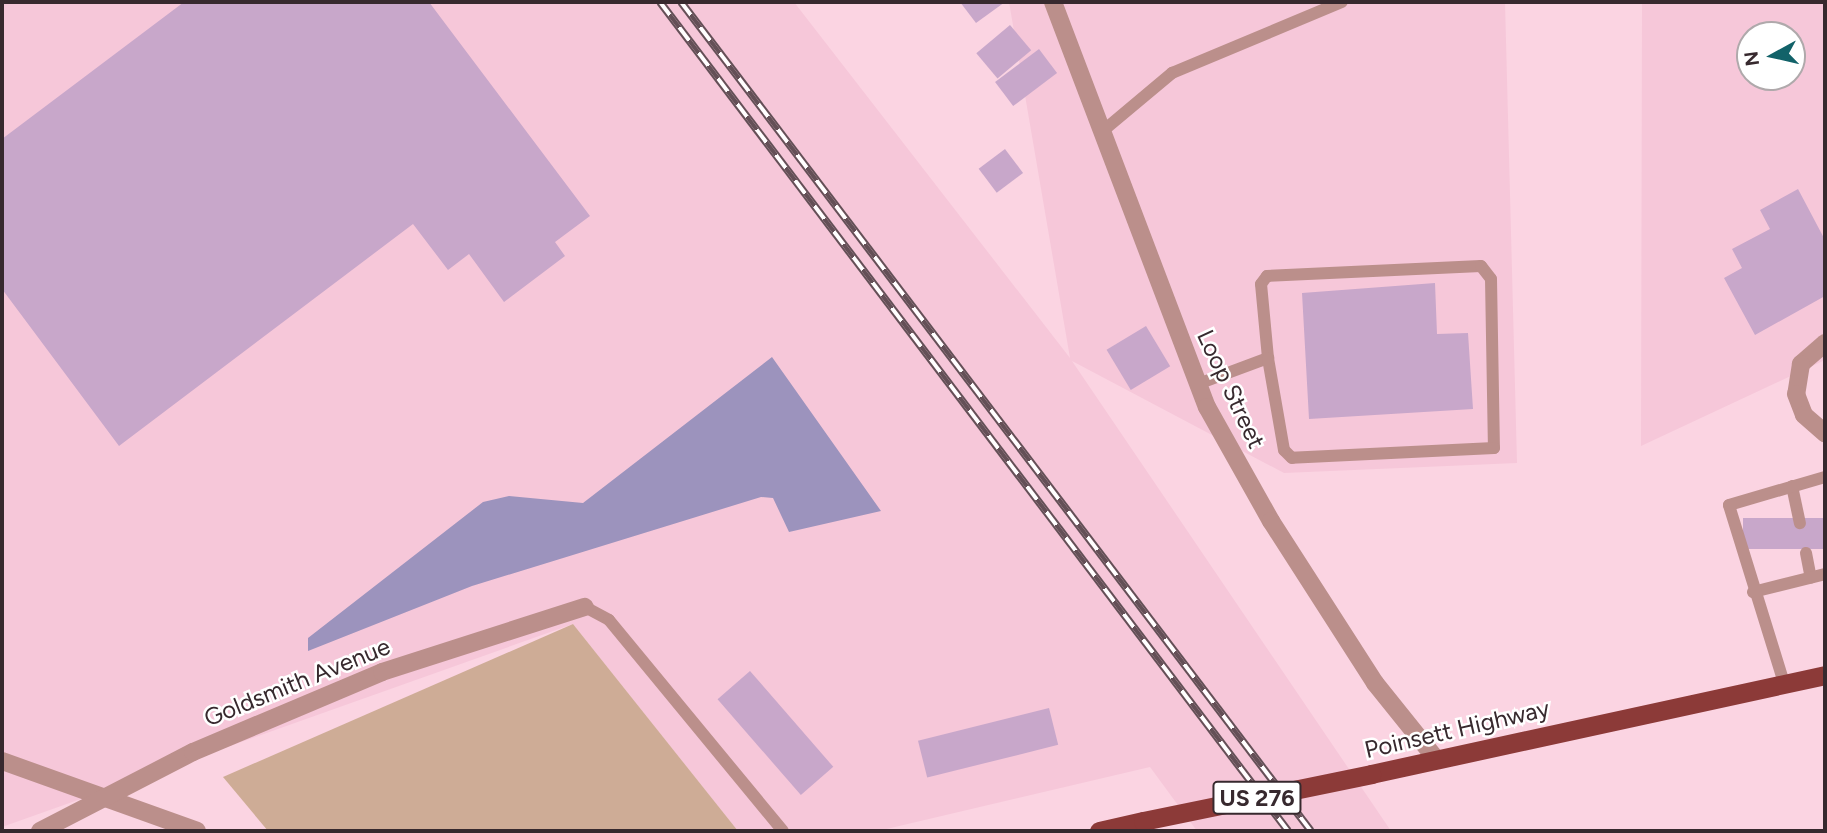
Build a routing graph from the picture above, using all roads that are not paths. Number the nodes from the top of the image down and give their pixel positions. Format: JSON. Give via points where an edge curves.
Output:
{"nodes":[{"id":1,"x":1053,"y":2,"type":"edge"},
{"id":2,"x":1342,"y":2,"type":"edge"},
{"id":3,"x":1104,"y":130,"type":"junction"},
{"id":4,"x":1825,"y":343,"type":"edge"},
{"id":5,"x":1268,"y":358,"type":"junction"},
{"id":6,"x":1198,"y":384,"type":"junction"},
{"id":7,"x":1825,"y":433,"type":"edge"},
{"id":8,"x":1825,"y":477,"type":"edge"},
{"id":9,"x":1792,"y":486,"type":"junction"},
{"id":10,"x":1800,"y":523,"type":"dead end"},
{"id":11,"x":1806,"y":553,"type":"dead end"},
{"id":12,"x":1825,"y":574,"type":"edge"},
{"id":13,"x":1811,"y":578,"type":"junction"},
{"id":14,"x":1753,"y":592,"type":"junction"},
{"id":15,"x":585,"y":607,"type":"joint"},
{"id":16,"x":1825,"y":675,"type":"edge"},
{"id":17,"x":1784,"y":683,"type":"junction"},
{"id":18,"x":1436,"y":759,"type":"junction"},
{"id":19,"x":2,"y":761,"type":"edge"},
{"id":20,"x":103,"y":797,"type":"junction"},
{"id":21,"x":40,"y":831,"type":"edge"},
{"id":22,"x":197,"y":831,"type":"edge"},
{"id":23,"x":783,"y":831,"type":"edge"},
{"id":24,"x":1098,"y":831,"type":"edge"}],
"edges":[{"from":1,"to":3,"type":"street","name":"Loop Street"},
{"from":2,"to":3,"type":"lane","via":[[1172,73]]},
{"from":3,"to":6,"type":"street","name":"Loop Street"},
{"from":4,"to":7,"type":"street","via":[[1801,364],[1796,394],[1804,415]]},
{"from":5,"to":5,"type":"lane","via":[[1261,284],[1267,276],[1481,266],[1491,279],[1494,448],[1292,458],[1284,450]]},
{"from":5,"to":6,"type":"lane"},
{"from":6,"to":18,"type":"street","name":"Loop Street","via":[[1271,521],[1375,683]]},
{"from":8,"to":9,"type":"lane"},
{"from":9,"to":10,"type":"lane"},
{"from":9,"to":14,"type":"lane","via":[[1729,505]]},
{"from":11,"to":13,"type":"lane"},
{"from":12,"to":13,"type":"lane"},
{"from":13,"to":14,"type":"lane"},
{"from":14,"to":17,"type":"lane"},
{"from":15,"to":20,"type":"street","name":"Goldsmith Avenue","via":[[382,673],[193,752]]},
{"from":15,"to":23,"type":"lane","via":[[609,620]]},
{"from":16,"to":17,"type":"highway","name":"Poinsett Highway","number":"US 276"},
{"from":17,"to":18,"type":"highway","name":"Poinsett Highway","number":"US 276"},
{"from":18,"to":24,"type":"highway","name":"Poinsett Highway","number":"US 276","bridge":true},
{"from":19,"to":20,"type":"street"},
{"from":20,"to":21,"type":"street","name":"Goldsmith Avenue"},
{"from":20,"to":22,"type":"street"}]}
